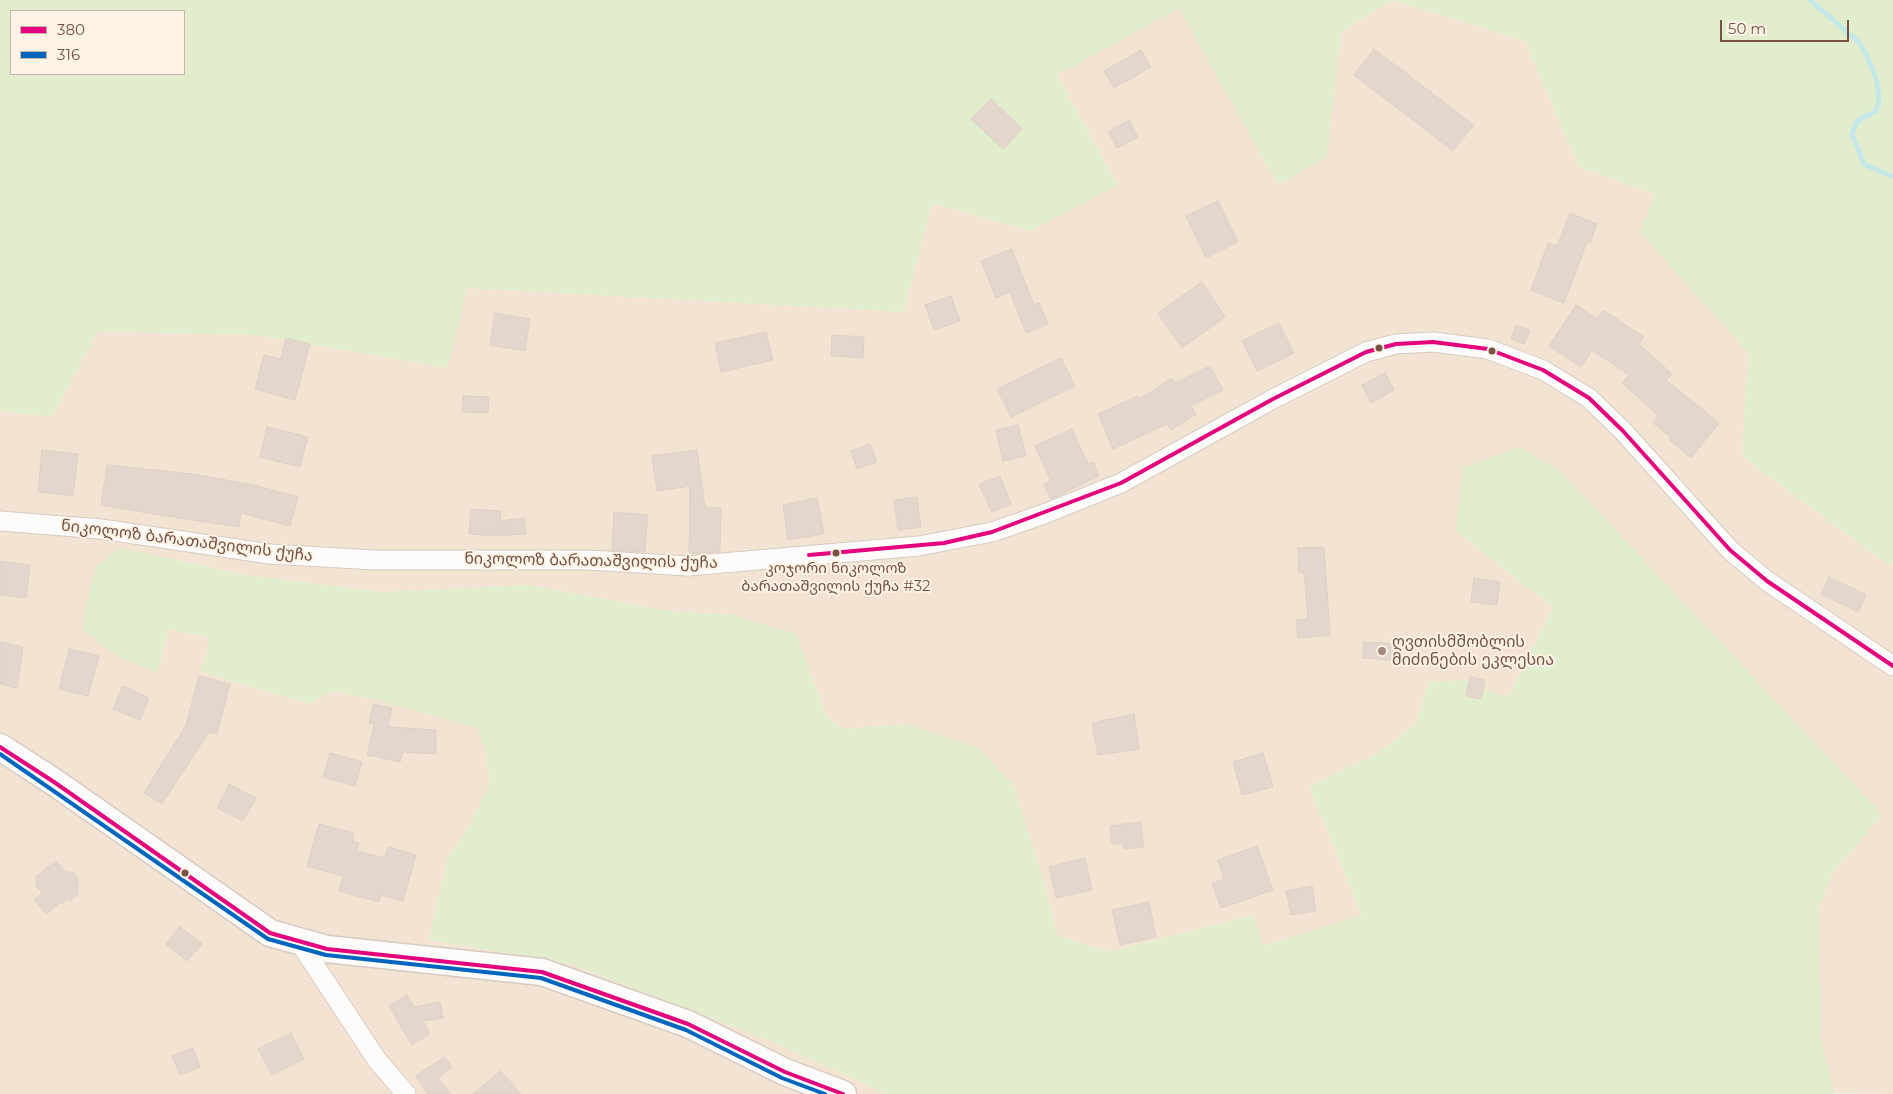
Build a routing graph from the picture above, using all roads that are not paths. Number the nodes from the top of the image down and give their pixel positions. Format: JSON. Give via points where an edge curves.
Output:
{"nodes":[{"id":1,"x":0,"y":521,"type":"edge"},
{"id":2,"x":1893,"y":666,"type":"edge"},
{"id":3,"x":0,"y":747,"type":"edge"},
{"id":4,"x":300,"y":943,"type":"junction"},
{"id":5,"x":406,"y":1094,"type":"edge"},
{"id":6,"x":843,"y":1094,"type":"edge"}],
"edges":[{"from":1,"to":2,"type":"street","name":"ნიკოლოზ ბარათაშვილის ქუჩა","via":[[101,529],[270,554],[375,560],[588,560],[688,566],[919,546],[992,532],[1044,514],[1121,483],[1366,352],[1396,344],[1433,342],[1488,349],[1543,370],[1589,398],[1730,550],[1767,581]]},
{"from":3,"to":4,"type":"main road","via":[[270,933]]},
{"from":4,"to":5,"type":"street","via":[[377,1060]]},
{"from":4,"to":6,"type":"main road","via":[[327,949],[542,972],[688,1024],[785,1072]]}]}
